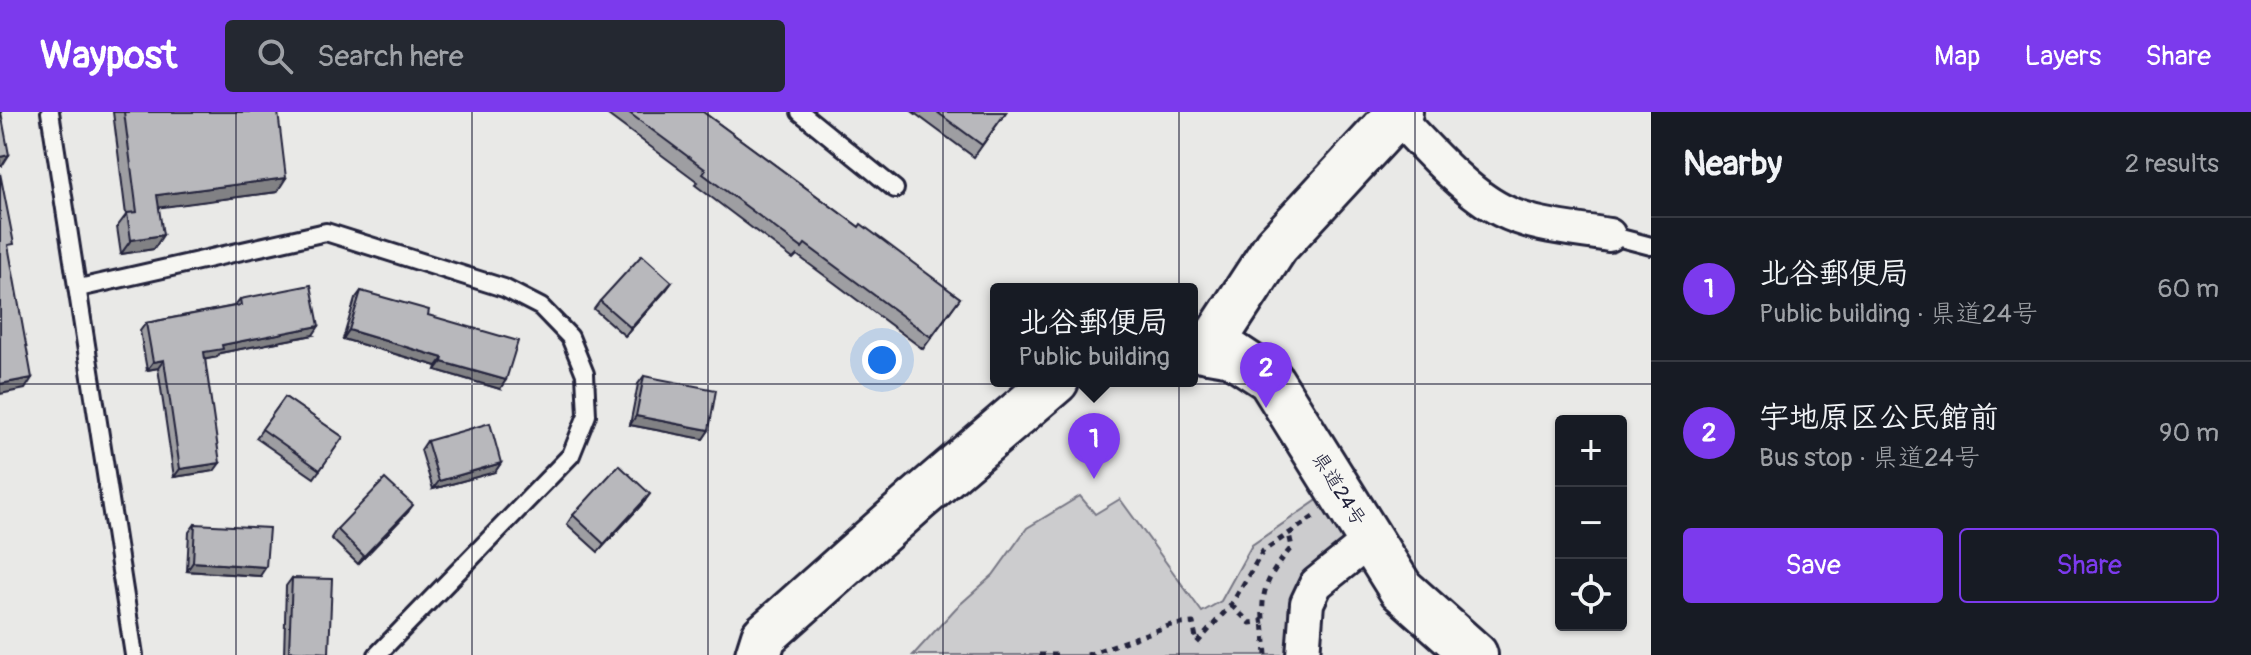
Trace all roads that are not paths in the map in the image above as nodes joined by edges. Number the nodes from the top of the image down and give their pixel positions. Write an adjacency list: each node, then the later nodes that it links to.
1 (50, 112): 7 (lane)
2 (800, 112): 4 (lane)
3 (1398, 114): 5 (street); 8 (main road)
4 (895, 189)
5 (1609, 235): 6 (lane)
6 (1651, 246)
7 (79, 288): 11 (lane); 12 (lane)
8 (1200, 348): 10 (main road, 県道24号)
9 (1049, 387): 13 (main road)
10 (1371, 540): 14 (street); 15 (main road, 県道24号)
11 (134, 655)
12 (377, 655)
13 (758, 655)
14 (1303, 655)
15 (1475, 655)

